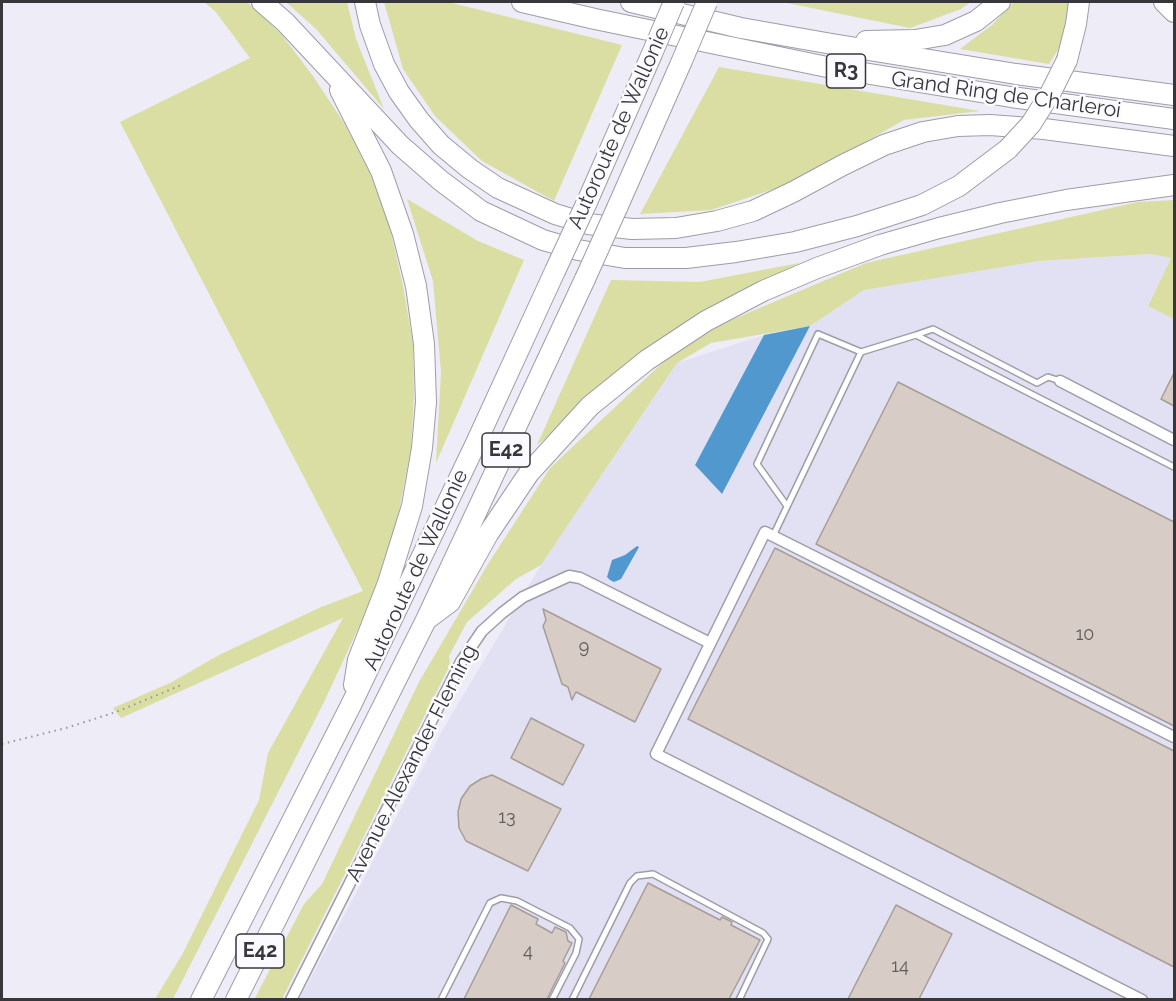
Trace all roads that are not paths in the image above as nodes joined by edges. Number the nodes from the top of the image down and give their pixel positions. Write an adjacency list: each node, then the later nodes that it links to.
1 (262, 2): 12 (highway)
2 (365, 2): 15 (highway)
3 (522, 2): 14 (highway, Grand Ring de Charleroi / R3)
4 (631, 2): 11 (highway, Grand Ring de Charleroi / R3)
5 (674, 2): 26 (highway, Autoroute de Wallonie / E42, bridge)
6 (707, 2): 24 (highway, Autoroute de Wallonie / E42, bridge)
7 (1000, 2): 11 (highway)
8 (1079, 2): 12 (highway, bridge)
9 (1164, 2): 10 (highway)
10 (1174, 12)
11 (832, 44): 13 (highway, Grand Ring de Charleroi / R3)
12 (329, 69): 26 (highway)
13 (1174, 95)
14 (1174, 119)
15 (1174, 146)
16 (1174, 184): 24 (highway)
17 (916, 335): 18 (lane); 19 (lane); 21 (lane)
18 (861, 352): 22 (lane); 22 (lane)
19 (1060, 381): 20 (street)
20 (1174, 440)
21 (1174, 467)
22 (787, 506): 23 (lane)
23 (773, 536): 25 (street); 27 (street)
24 (426, 620): 29 (highway, Autoroute de Wallonie / E42)
25 (710, 643): 30 (street, Avenue Alexander Fleming); 35 (street)
26 (351, 705): 28 (highway, Autoroute de Wallonie / E42)
27 (1174, 737)
28 (201, 999)
29 (236, 999)
30 (291, 999)
31 (441, 999): 32 (lane)
32 (552, 999)
33 (572, 999): 34 (lane)
34 (739, 999)
35 (1142, 999)

